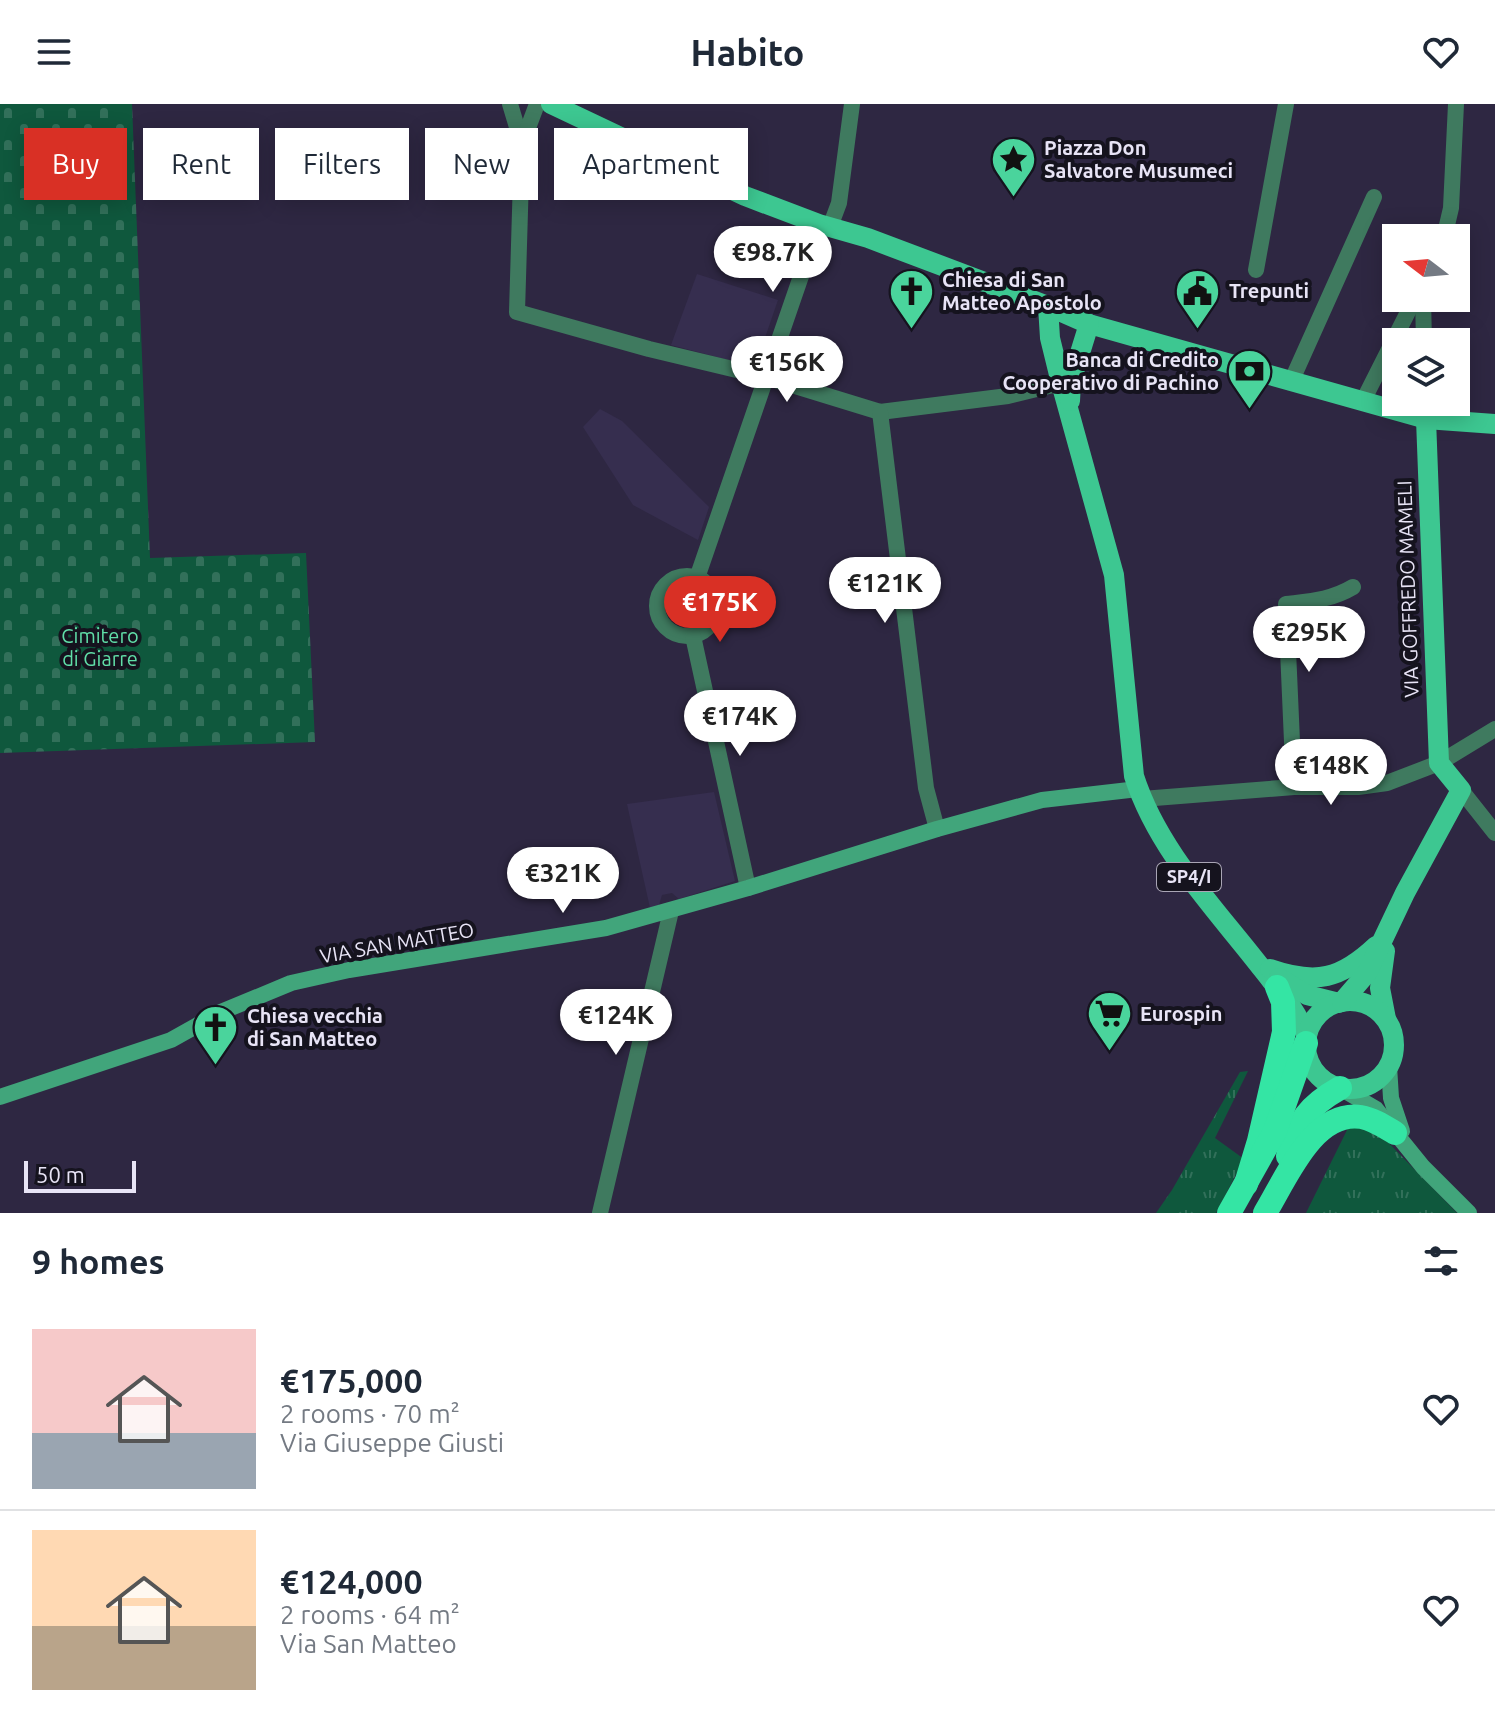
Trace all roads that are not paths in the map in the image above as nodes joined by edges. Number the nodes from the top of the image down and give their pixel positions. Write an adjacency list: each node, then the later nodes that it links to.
1 (510, 104): 7 (street)
2 (537, 104): 8 (street)
3 (551, 104): 12 (main road)
4 (852, 104): 12 (street)
5 (1286, 104): 13 (street)
6 (1456, 104): 11 (street)
7 (517, 128)
8 (528, 128)
9 (1374, 197): 18 (street)
10 (520, 200): 17 (street)
11 (1447, 224)
12 (824, 225): 14 (main road); 17 (street)
13 (1256, 270)
14 (1048, 306): 16 (main road); 19 (main road)
15 (1408, 312): 20 (street)
16 (1089, 324): 18 (main road); 22 (main road)
17 (766, 377): 23 (street); 27 (street)
18 (1291, 382): 20 (main road)
19 (1061, 383): 22 (main road); 23 (street)
20 (1363, 401): 21 (main road)
21 (1382, 404)
22 (1069, 409): 34 (main road)
23 (880, 412): 35 (street)
24 (1426, 416): 31 (main road, VIA GOFFREDO MAMELI)
25 (1453, 416): 26 (main road)
26 (1495, 424)
27 (697, 578): 29 (street); 29 (street)
28 (1353, 587): 32 (street)
29 (693, 636): 37 (street)
30 (1495, 729): 31 (street, VIA SAN MATTEO)
31 (1439, 763): 32 (street, VIA SAN MATTEO); 33 (main road)
32 (1294, 787): 34 (street, VIA SAN MATTEO)
33 (1461, 790): 36 (street); 39 (main road)
34 (1140, 794): 35 (street, VIA SAN MATTEO); 40 (main road, SP4/I)
35 (937, 829): 37 (street, VIA SAN MATTEO)
36 (1495, 833)
37 (748, 888): 38 (street, VIA SAN MATTEO)
38 (671, 911): 46 (street, VIA SAN MATTEO); 51 (street)
39 (1389, 929): 40 (main road); 41 (main road); 42 (main road)
40 (1273, 978): 41 (main road); 43 (main road); 49 (highway)
41 (1340, 1002): 42 (main road); 43 (main road)
42 (1386, 1019): 44 (main road)
43 (1306, 1040): 45 (main road); 49 (highway)
44 (1389, 1066): 45 (main road); 48 (street)
45 (1341, 1088): 47 (street); 50 (highway)
46 (0, 1097)
47 (1395, 1133): 48 (street); 50 (highway)
48 (1423, 1167): 53 (street)
49 (1246, 1184): 52 (highway)
50 (1269, 1209)
51 (600, 1213)
52 (1229, 1213)
53 (1469, 1213)

